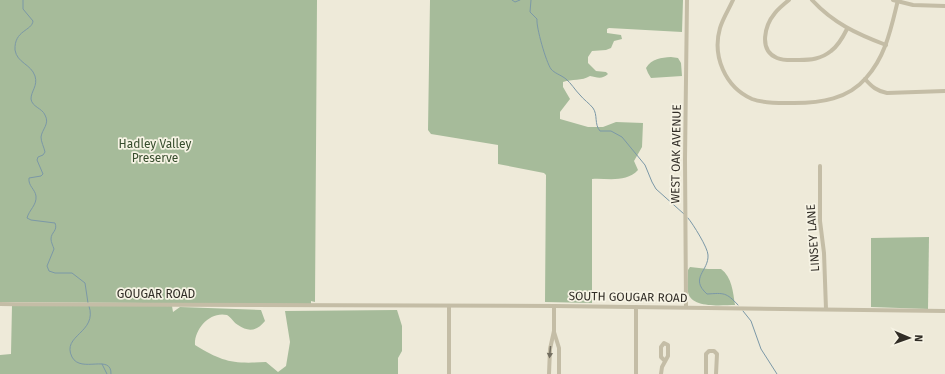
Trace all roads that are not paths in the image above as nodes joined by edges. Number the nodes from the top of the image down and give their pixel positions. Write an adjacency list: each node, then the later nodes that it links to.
1 (687, 0): 17 (street, WEST OAK AVENUE)
2 (732, 0): 9 (street)
3 (788, 0): 7 (street)
4 (812, 0): 7 (street)
5 (896, 1): 6 (street); 8 (street)
6 (945, 6)
7 (847, 29): 8 (street)
8 (886, 45): 9 (street)
9 (865, 80): 10 (street)
10 (945, 91)
11 (820, 166): 18 (street, LINSEY LANE)
12 (0, 304): 13 (street, GOUGAR ROAD)
13 (311, 306): 14 (street, SOUTH GOUGAR ROAD)
14 (449, 306): 15 (street, SOUTH GOUGAR ROAD); 22 (street)
15 (554, 306): 16 (street, SOUTH GOUGAR ROAD); 20 (street)
16 (636, 307): 17 (street, SOUTH GOUGAR ROAD); 25 (street)
17 (686, 308): 18 (street, SOUTH GOUGAR ROAD)
18 (826, 309): 19 (street, SOUTH GOUGAR ROAD)
19 (945, 311)
20 (554, 331): 23 (street, one-way to 23); 24 (street)
21 (665, 361): 26 (street)
22 (449, 374)
23 (549, 374)
24 (559, 374)
25 (636, 374)
26 (661, 374)
27 (706, 374): 28 (street)
28 (716, 374)

